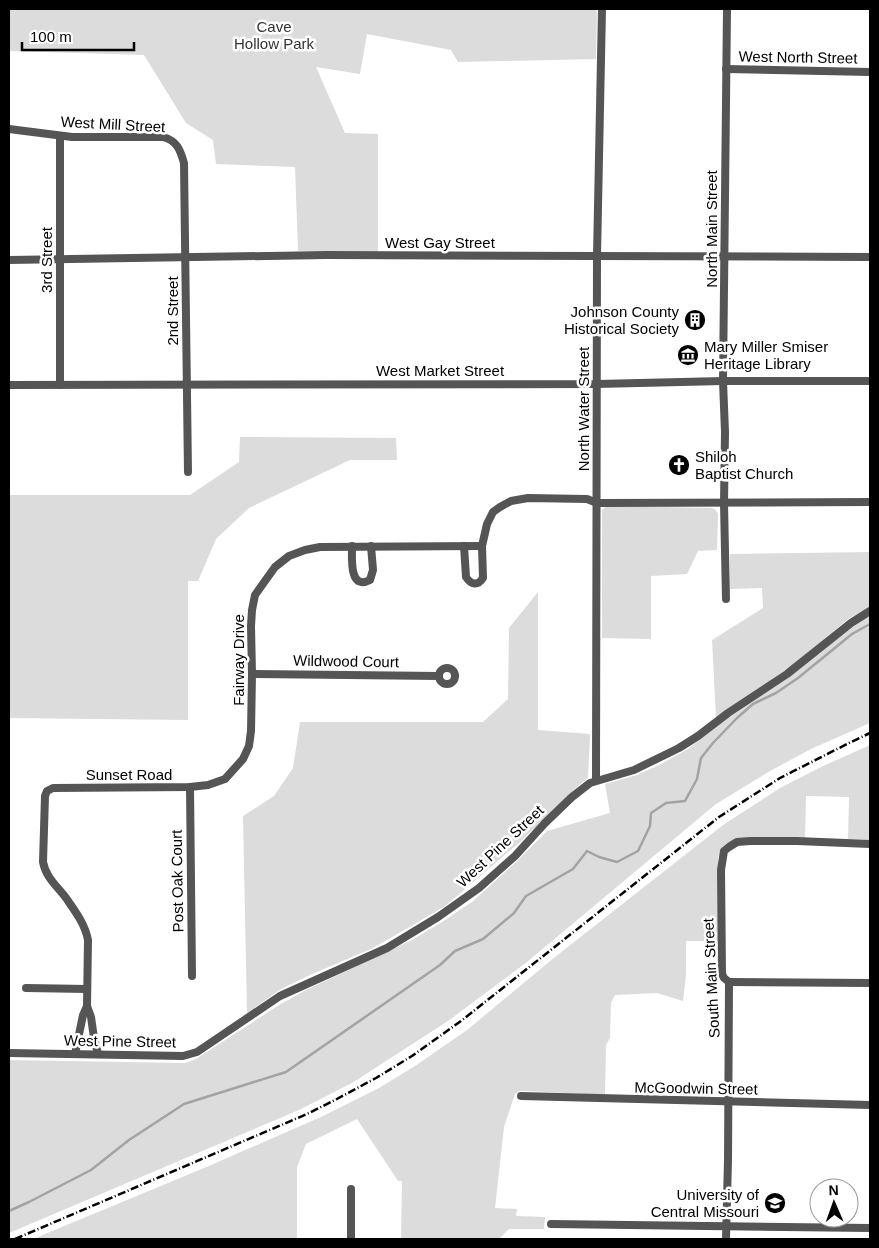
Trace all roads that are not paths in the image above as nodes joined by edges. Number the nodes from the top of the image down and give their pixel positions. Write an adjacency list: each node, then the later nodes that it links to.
1 (602, 9): 8 (street, North Water Street)
2 (727, 9): 3 (street, North Main Street)
3 (726, 69): 4 (street, West North Street); 9 (street, North Main Street)
4 (870, 72)
5 (9, 129): 6 (street, West Mill Street)
6 (60, 136): 7 (street, West Mill Street); 13 (street, 3rd Street)
7 (181, 151): 10 (street, 2nd Street)
8 (597, 256): 9 (street, West Gay Street); 10 (street, West Gay Street); 17 (street, North Water Street)
9 (724, 256): 11 (street, West Gay Street); 14 (street, North Main Street)
10 (185, 257): 13 (street, West Gay Street); 16 (street, 2nd Street)
11 (870, 257)
12 (9, 260): 13 (street, West Gay Street)
13 (60, 260): 19 (street, 3rd Street)
14 (723, 381): 15 (street, West Market Street); 17 (street, West Market Street); 23 (street, North Main Street)
15 (870, 381)
16 (186, 384): 17 (street, West Market Street); 19 (street, West Market Street); 20 (street, 2nd Street)
17 (597, 384): 22 (street, North Water Street)
18 (9, 385): 19 (street, West Market Street)
19 (60, 385)
20 (188, 472)
21 (870, 502): 23 (street)
22 (597, 503): 23 (street); 27 (street); 32 (street, North Water Street)
23 (724, 503): 28 (street, North Main Street)
24 (352, 546): 25 (street, Fairway Drive); 25 (street); 30 (street, Fairway Drive)
25 (371, 546): 26 (street, Fairway Drive)
26 (464, 546): 27 (street, Fairway Drive); 27 (street)
27 (482, 546)
28 (726, 599)
29 (870, 611): 32 (street, West Pine Street)
30 (252, 674): 31 (street, Wildwood Court); 33 (street, Fairway Drive)
31 (438, 676)
32 (596, 780): 43 (street, West Pine Street)
33 (190, 787): 35 (street, Post Oak Court); 39 (street, Sunset Road)
34 (870, 844): 36 (street, South Main Street)
35 (192, 976)
36 (728, 982): 37 (street); 45 (street, South Main Street)
37 (870, 983)
38 (26, 988): 39 (street)
39 (87, 989): 40 (street, Sunset Road)
40 (87, 1006): 42 (street); 43 (street)
41 (9, 1053): 42 (street, West Pine Street)
42 (75, 1054): 43 (street, West Pine Street)
43 (98, 1054)
44 (521, 1096): 45 (street, McGoodwin Street)
45 (728, 1102): 46 (street, McGoodwin Street); 49 (street, South Main Street)
46 (870, 1106)
47 (351, 1189): 51 (street)
48 (551, 1224): 49 (street)
49 (726, 1226): 50 (street); 52 (street, South Main Street)
50 (870, 1228)
51 (351, 1239)
52 (726, 1239)

